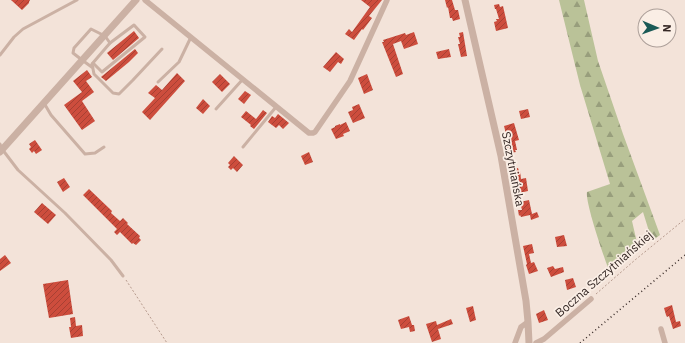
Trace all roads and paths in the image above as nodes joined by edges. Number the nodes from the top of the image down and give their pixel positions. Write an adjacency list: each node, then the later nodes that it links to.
1 (77, 0): 10 (lane)
2 (136, 0): 6 (street)
3 (145, 0): 7 (street)
4 (387, 0): 17 (street)
5 (466, 0): 25 (street, Szczytniańska)
6 (104, 36): 8 (lane); 11 (street); 11 (lane)
7 (191, 37): 14 (street); 15 (lane)
8 (110, 43): 12 (lane); 12 (lane)
9 (162, 48): 13 (lane)
10 (0, 55)
11 (82, 60): 13 (lane); 16 (street)
12 (93, 63): 13 (lane)
13 (93, 68)
14 (243, 79): 17 (street); 18 (lane)
15 (158, 82)
16 (44, 103): 19 (lane); 21 (street)
17 (277, 107): 20 (lane)
18 (216, 109)
19 (104, 147)
20 (243, 147)
21 (1, 148): 23 (lane)
22 (685, 219): 24 (path, Boczna Szczytniańskiej)
23 (123, 276): 27 (path)
24 (591, 299): 30 (street, Boczna Szczytniańskiej)
25 (528, 322): 28 (street); 29 (street, Szczytniańska)
26 (661, 329): 31 (street)
27 (167, 343)
28 (515, 343)
29 (529, 343)
30 (536, 343)
31 (665, 343)

